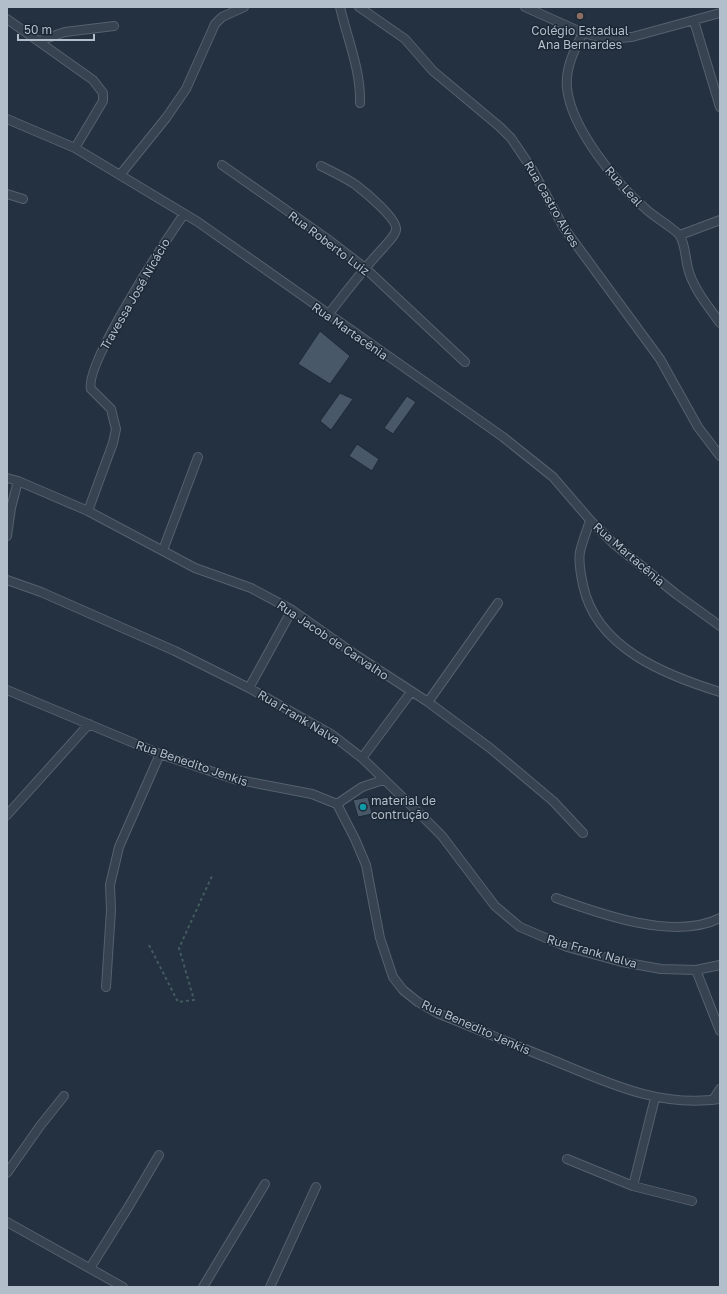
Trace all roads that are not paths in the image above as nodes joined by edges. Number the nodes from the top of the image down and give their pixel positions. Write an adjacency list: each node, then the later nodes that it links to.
1 (244, 7): 17 (street)
2 (340, 7): 11 (street)
3 (359, 7): 27 (street, Rua Castro Alves)
4 (525, 7): 9 (street)
5 (720, 13): 7 (street)
6 (7, 19): 10 (street)
7 (694, 21): 9 (street); 12 (street)
8 (114, 26): 10 (street)
9 (583, 33): 22 (street, Rua Leal)
10 (39, 41): 14 (street)
11 (360, 103)
12 (720, 107)
13 (7, 119): 14 (street, Rua Martacênia)
14 (75, 148): 17 (street, Rua Martacênia)
15 (222, 165): 23 (street, Rua Roberto Luiz)
16 (322, 166): 23 (street)
17 (120, 175): 20 (street, Rua Martacênia)
18 (7, 194): 19 (street)
19 (23, 198)
20 (184, 214): 24 (street, Rua Martacênia); 31 (street, Travessa José Nicácio)
21 (720, 220): 22 (street)
22 (680, 235): 25 (street)
23 (364, 268): 24 (street); 26 (street, Rua Roberto Luiz)
24 (328, 315): 32 (street, Rua Martacênia)
25 (720, 323)
26 (465, 362)
27 (720, 456)
28 (198, 457): 34 (street)
29 (7, 478): 30 (street, Rua Jacob de Carvalho)
30 (18, 481): 31 (street, Rua Jacob de Carvalho); 33 (street)
31 (88, 511): 34 (street, Rua Jacob de Carvalho)
32 (590, 520): 38 (street, Rua Martacênia); 42 (street)
33 (7, 536)
34 (163, 550): 37 (street, Rua Jacob de Carvalho)
35 (7, 580): 39 (street, Rua Frank Nalva)
36 (498, 603): 43 (street)
37 (292, 610): 39 (street); 41 (street, Rua Jacob de Carvalho)
38 (720, 626)
39 (249, 688): 46 (street, Rua Frank Nalva)
40 (7, 690): 44 (street, Rua Benedito Jenkis)
41 (411, 692): 43 (street, Rua Jacob de Carvalho); 46 (street)
42 (720, 692)
43 (428, 702): 50 (street, Rua Jacob de Carvalho)
44 (89, 724): 45 (street, Rua Benedito Jenkis); 49 (street)
45 (160, 754): 48 (street, Rua Benedito Jenkis); 55 (street)
46 (362, 758): 47 (street, Rua Frank Nalva)
47 (384, 780): 48 (street); 54 (street, Rua Frank Nalva)
48 (337, 804): 59 (street, Rua Benedito Jenkis)
49 (7, 815)
50 (583, 833)
51 (556, 898): 52 (street)
52 (720, 918)
53 (720, 964): 54 (street, Rua Frank Nalva)
54 (696, 970): 56 (street)
55 (106, 987)
56 (720, 1031)
57 (720, 1089): 60 (street)
58 (64, 1096): 63 (street)
59 (655, 1098): 60 (street, Rua Benedito Jenkis); 65 (street)
60 (716, 1100)
61 (159, 1155): 69 (street)
62 (567, 1159): 65 (street)
63 (7, 1173)
64 (265, 1184): 71 (street)
65 (633, 1186): 67 (street)
66 (316, 1187): 72 (street)
67 (692, 1201)
68 (7, 1222): 69 (street)
69 (90, 1268): 70 (street)
70 (123, 1287)
71 (203, 1287)
72 (270, 1287)

